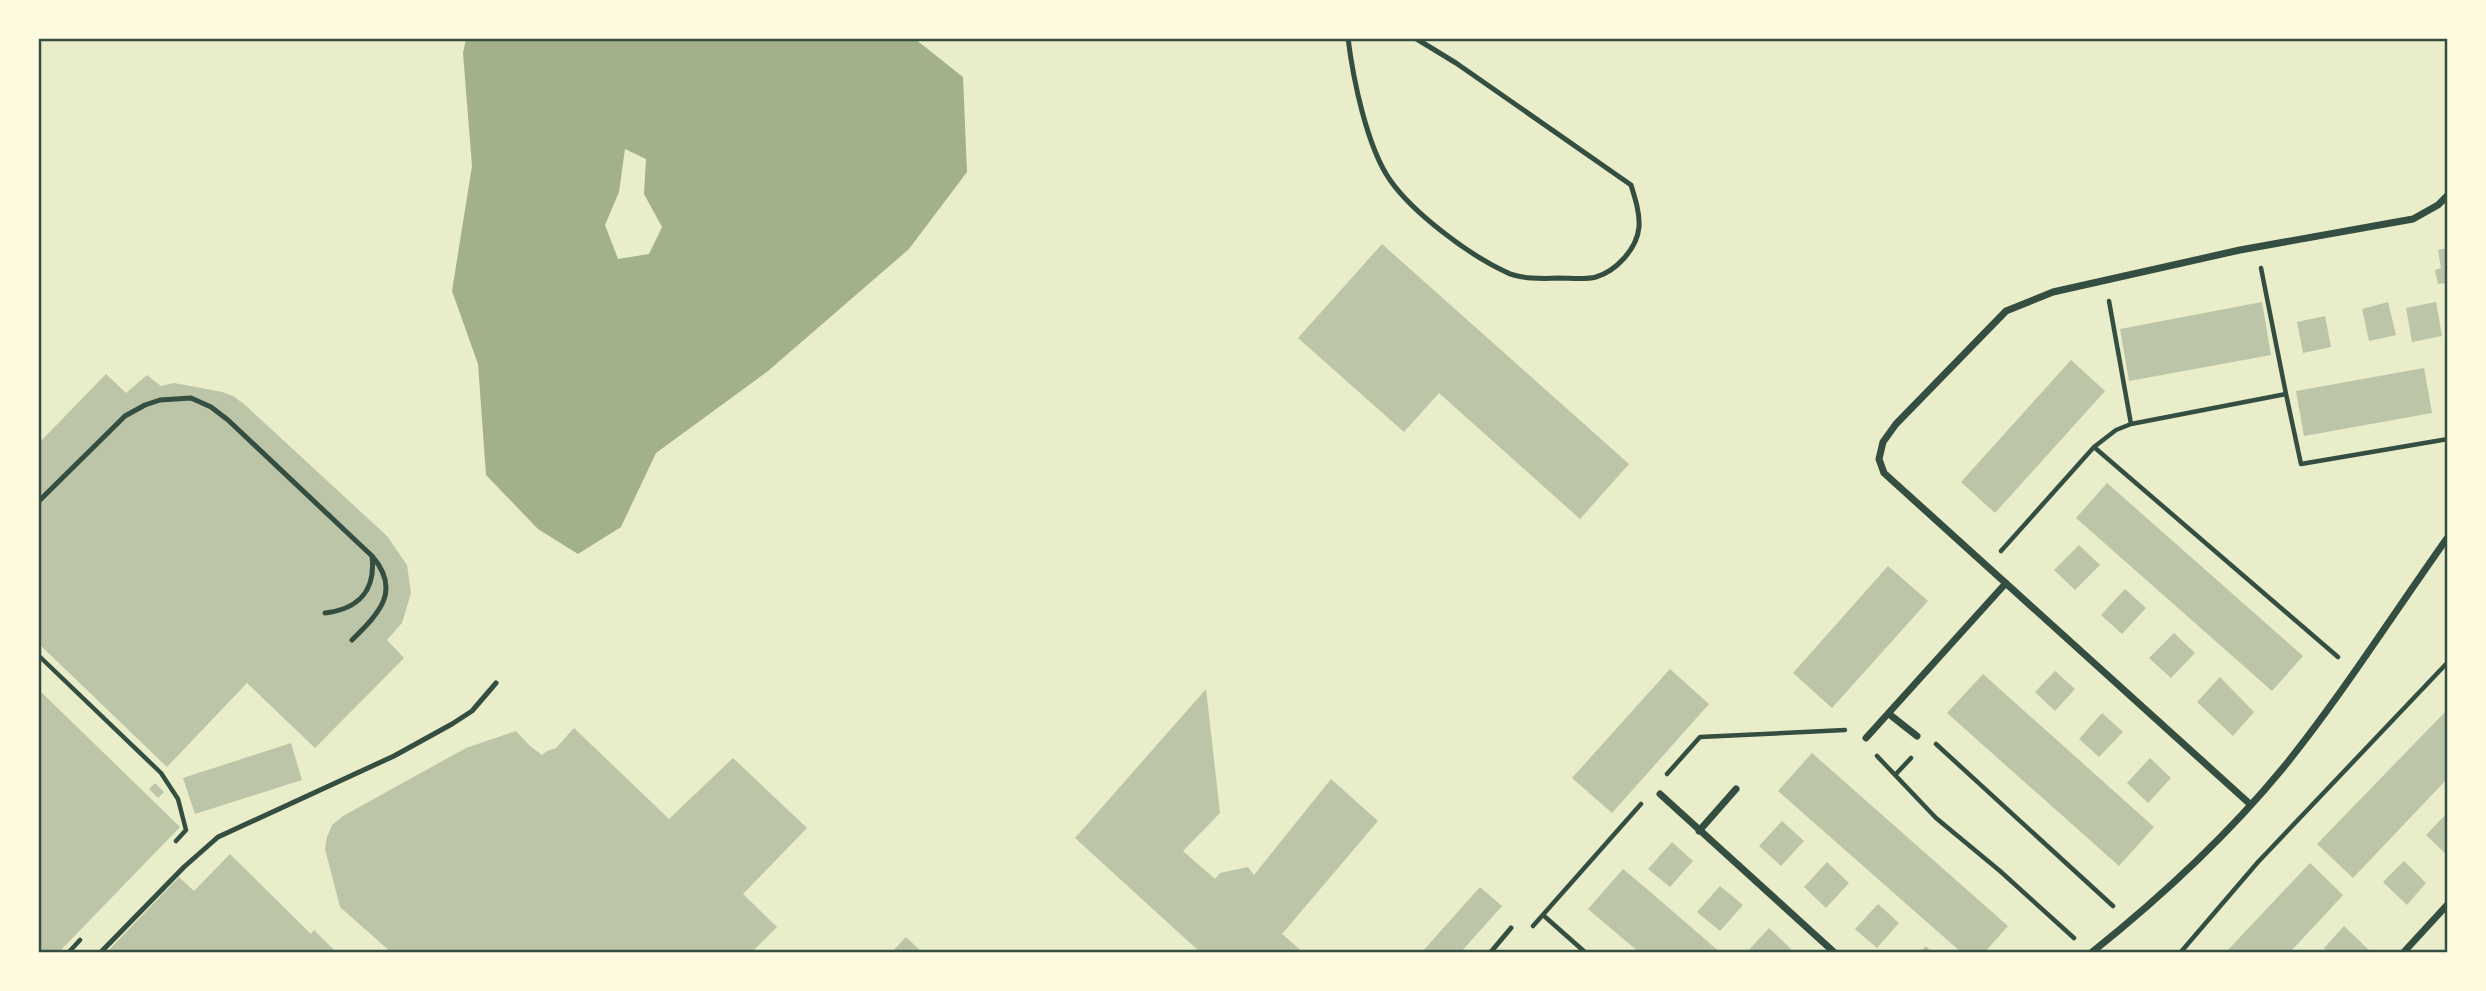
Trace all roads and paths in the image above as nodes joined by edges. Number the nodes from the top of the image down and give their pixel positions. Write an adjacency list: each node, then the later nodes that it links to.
1 (1415, 38): 2 (lane)
2 (1350, 40)
3 (2448, 195): 4 (street)
4 (2257, 247): 5 (street); 6 (path)
5 (2105, 281): 7 (path); 13 (street)
6 (2286, 394): 7 (path); 8 (path)
7 (2131, 424): 9 (path)
8 (2448, 439)
9 (2094, 447): 13 (path); 18 (path)
10 (38, 502): 12 (lane)
11 (2448, 537): 33 (street)
12 (372, 556): 15 (lane); 16 (lane)
13 (1987, 566): 14 (street)
14 (2006, 583): 21 (street); 33 (street)
15 (325, 612)
16 (352, 640)
17 (38, 656): 35 (path)
18 (2339, 658)
19 (2448, 662): 48 (path)
20 (496, 683): 43 (lane)
21 (1889, 714): 23 (street); 24 (street)
22 (1852, 729): 29 (path)
23 (1917, 736)
24 (1866, 738)
25 (1930, 738): 37 (path)
26 (1871, 750): 28 (path)
27 (1917, 751): 28 (path)
28 (1896, 774): 41 (path)
29 (1663, 778)
30 (1736, 789): 34 (street)
31 (1660, 794): 34 (street)
32 (1646, 798): 38 (path)
33 (2252, 805): 47 (street)
34 (1699, 831): 46 (street)
35 (168, 849)
36 (2448, 904): 49 (street)
37 (2117, 909)
38 (1543, 915): 39 (path); 45 (path)
39 (1511, 928): 44 (lane)
40 (86, 934): 42 (path)
41 (2077, 941)
42 (68, 953)
43 (100, 953)
44 (1490, 953)
45 (1586, 953)
46 (1835, 953)
47 (2091, 953)
48 (2180, 953)
49 (2403, 953)

